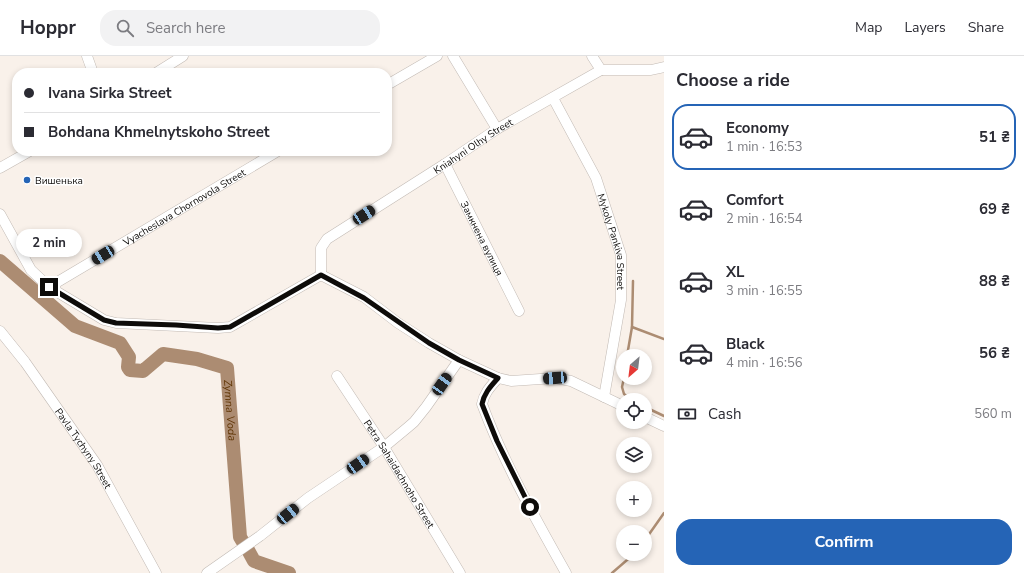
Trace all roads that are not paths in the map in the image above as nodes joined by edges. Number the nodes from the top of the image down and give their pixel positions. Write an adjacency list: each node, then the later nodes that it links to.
1 (87, 56): 7 (street)
2 (183, 56): 8 (street)
3 (437, 56): 10 (street)
4 (453, 56): 12 (street)
5 (592, 56): 9 (street)
6 (664, 67): 9 (street)
7 (91, 68)
8 (164, 68)
9 (601, 70): 11 (street, Kniahyni Olhy Street)
10 (392, 82)
11 (553, 98): 12 (street, Kniahyni Olhy Street); 25 (street, Mykoly Pankiva Street)
12 (497, 129): 15 (street, Kniahyni Olhy Street)
13 (21, 156): 16 (street)
14 (270, 156): 19 (street, Vyacheslava Chornovola Street)
15 (445, 164): 18 (street, Kniahyni Olhy Street); 20 (street, Замкнена вулиця)
16 (0, 168)
17 (0, 214): 19 (street)
18 (321, 275): 19 (street); 22 (street)
19 (49, 287)
20 (519, 311)
21 (0, 330): 30 (street, Pavla Tychyny Street)
22 (459, 360): 24 (street); 29 (street)
23 (337, 376): 29 (street, Petra Sahaidachnoho Street)
24 (498, 378): 25 (street); 33 (street)
25 (604, 397): 26 (street)
26 (616, 403)
27 (652, 420): 28 (street)
28 (664, 426)
29 (384, 447): 31 (street); 32 (street, Petra Sahaidachnoho Street)
30 (156, 573)
31 (207, 573)
32 (460, 573)
33 (566, 573)

